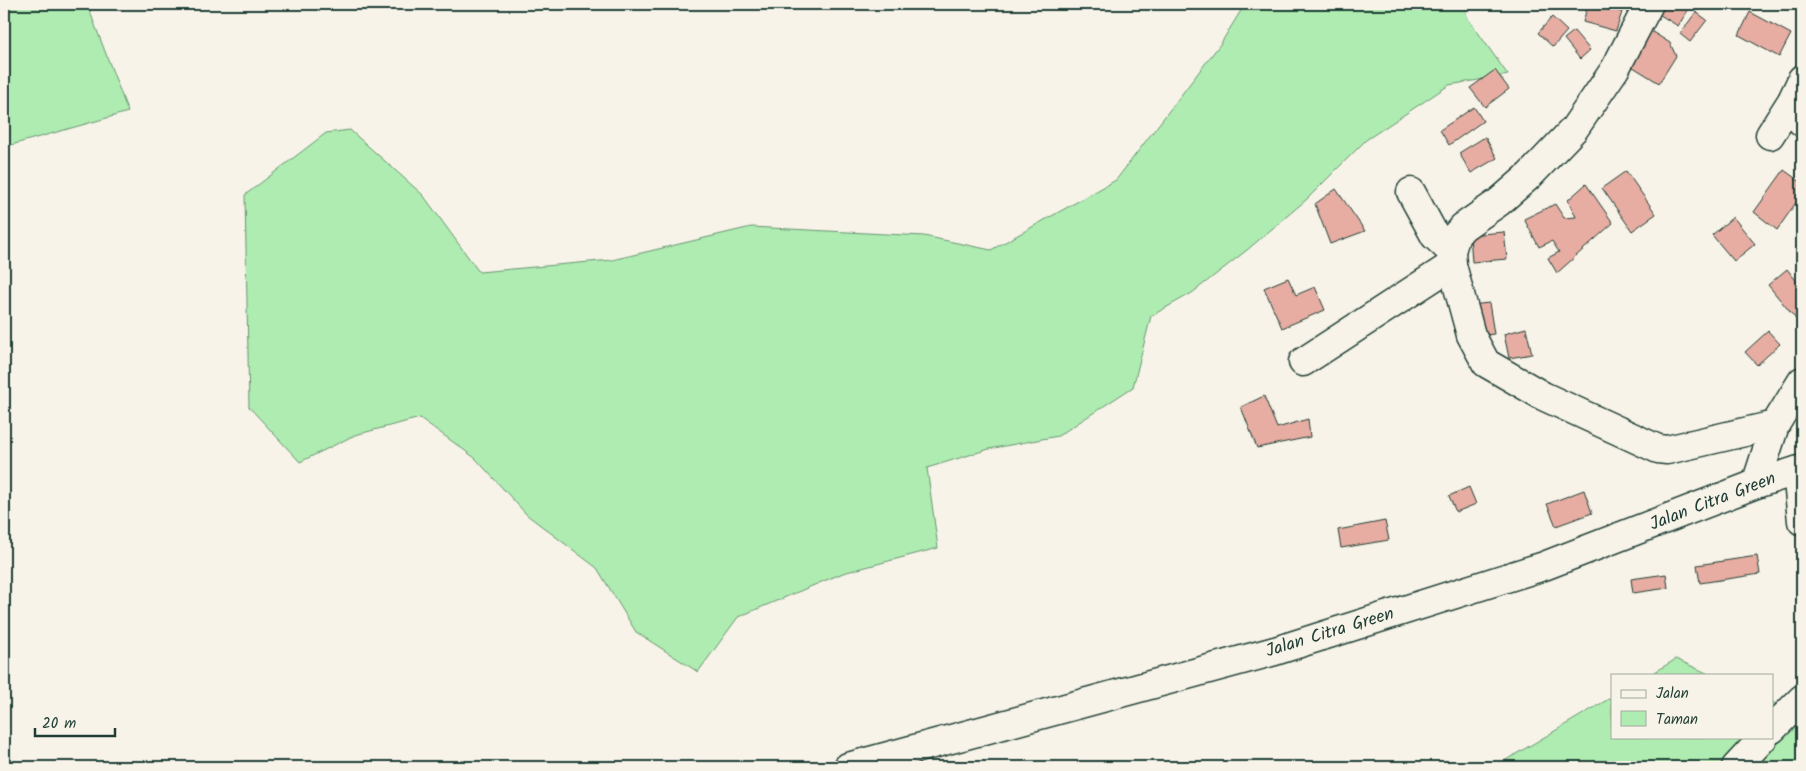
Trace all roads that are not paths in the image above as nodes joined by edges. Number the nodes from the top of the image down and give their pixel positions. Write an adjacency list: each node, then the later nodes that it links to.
1 (1649, 4): 5 (street)
2 (1799, 101): 3 (street)
3 (1770, 135)
4 (1410, 192): 5 (street)
5 (1451, 258): 6 (street); 8 (street)
6 (1303, 362)
7 (1802, 382): 8 (street)
8 (1776, 425): 10 (street)
9 (1800, 470): 10 (street, Jalan Citra Green); 11 (street)
10 (1756, 484): 15 (street, Jalan Citra Green)
11 (1802, 521)
12 (1802, 699): 13 (street)
13 (1774, 727)
14 (1763, 738): 16 (street)
15 (848, 767)
16 (1736, 767)

